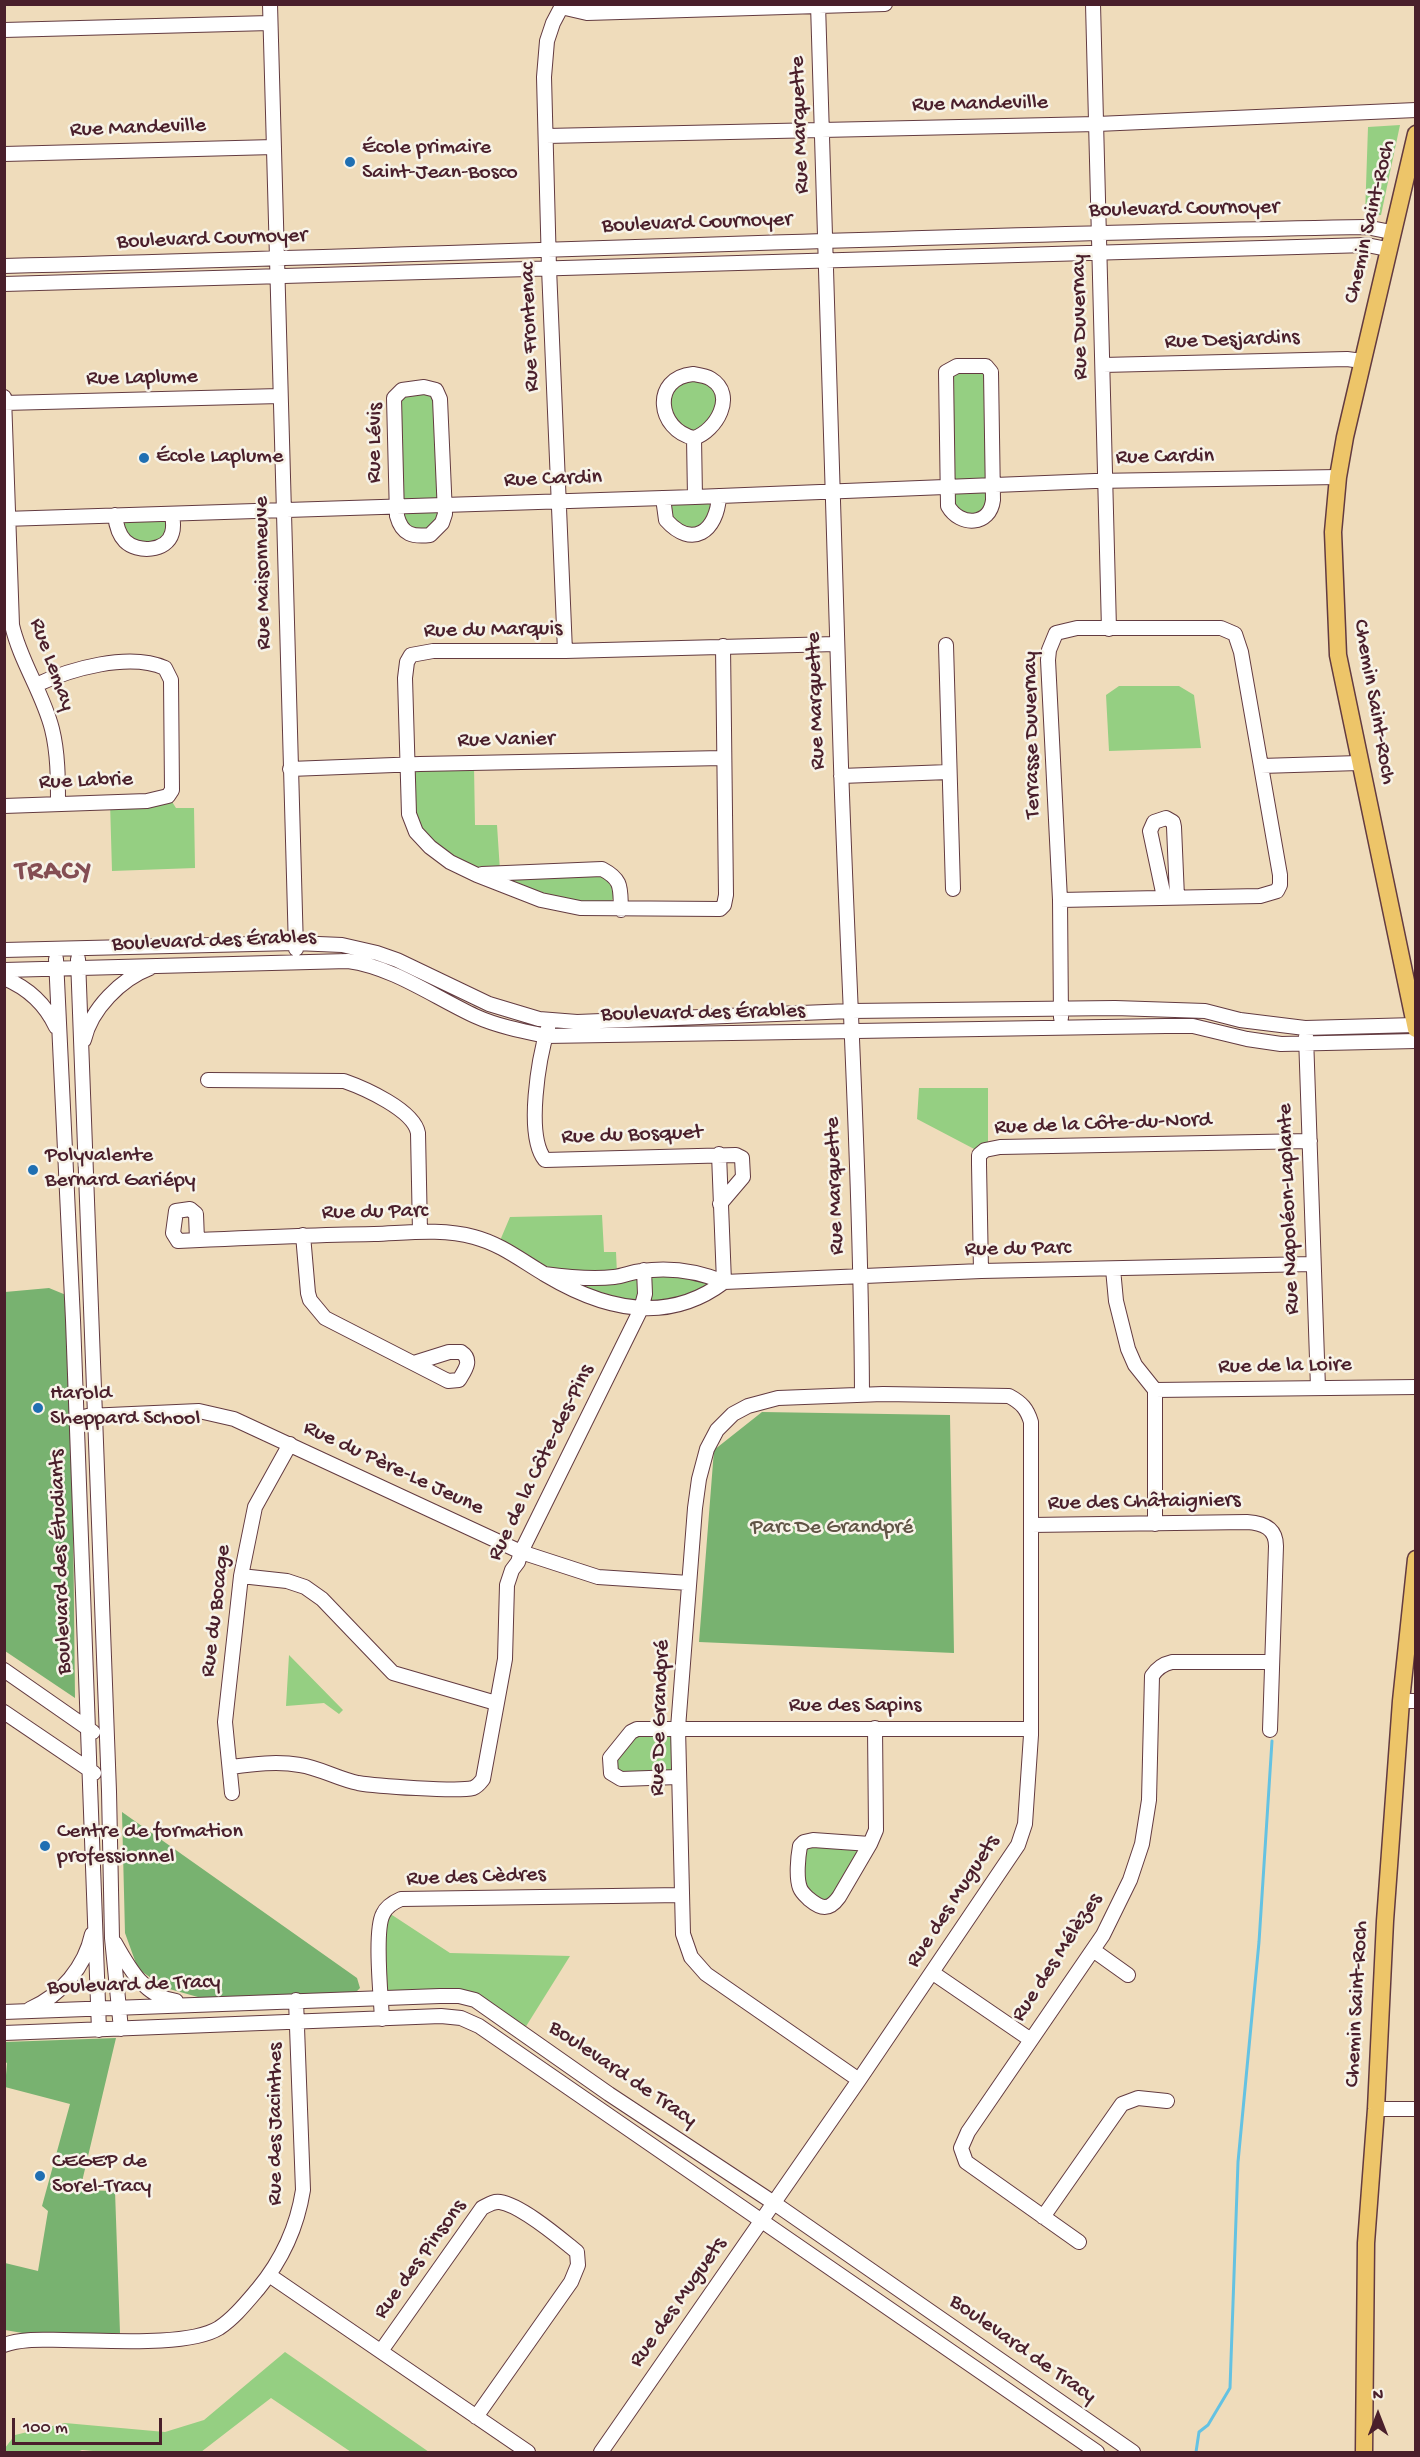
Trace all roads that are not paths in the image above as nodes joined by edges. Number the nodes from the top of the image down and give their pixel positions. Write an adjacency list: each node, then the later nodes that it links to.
1 (270, 4): 7 (street, Rue Maisonneuve)
2 (885, 4): 5 (street)
3 (1093, 4): 10 (street, Rue Duvernay)
4 (562, 5): 6 (street); 13 (street, Rue Frontenac)
5 (818, 5): 6 (street); 11 (street, Rue Marquette)
6 (702, 7)
7 (270, 23): 8 (street); 14 (street, Rue Maisonneuve)
8 (4, 30)
9 (1416, 110): 10 (street, Rue Mandeville)
10 (1097, 124): 11 (street, Rue Mandeville); 16 (street, Rue Duvernay)
11 (822, 129): 13 (street, Rue Mandeville); 17 (street, Rue Marquette)
12 (1416, 134): 18 (main road, Chemin Saint-Roch)
13 (546, 136): 19 (street, Rue Frontenac)
14 (274, 147): 15 (street, Rue Mandeville); 21 (street, Rue Maisonneuve)
15 (4, 154)
16 (1100, 232): 17 (street, Boulevard Cournoyer); 18 (street, Boulevard Cournoyer); 20 (street, Rue Duvernay)
17 (826, 240): 19 (street, Boulevard Cournoyer); 22 (street, Rue Marquette)
18 (1389, 240): 20 (street, Boulevard Cournoyer); 27 (main road, Chemin Saint-Roch)
19 (549, 251): 21 (street, Boulevard Cournoyer); 24 (street, Rue Frontenac)
20 (1101, 251): 22 (street, Boulevard Cournoyer); 28 (street, Rue Duvernay)
21 (276, 260): 23 (street, Boulevard Cournoyer); 25 (street, Rue Maisonneuve)
22 (827, 260): 24 (street, Boulevard Cournoyer); 37 (street, Rue Marquette)
23 (4, 266)
24 (549, 268): 25 (street, Boulevard Cournoyer); 41 (street, Rue Frontenac)
25 (277, 276): 26 (street, Boulevard Cournoyer); 29 (street, Rue Maisonneuve)
26 (4, 284)
27 (1362, 361): 28 (street, Rue Desjardins); 33 (main road, Chemin Saint-Roch)
28 (1103, 366): 34 (street, Rue Duvernay)
29 (280, 396): 31 (street, Rue Laplume); 44 (street, Rue Maisonneuve)
30 (4, 397): 31 (street, Rue Lemay)
31 (5, 403): 47 (street, Rue Lemay)
32 (694, 438): 32 (street); 39 (street)
33 (1338, 477): 34 (street, Rue Cardin); 55 (main road, Chemin Saint-Roch)
34 (1106, 481): 35 (street, Rue Cardin); 48 (street, Rue Duvernay)
35 (992, 485): 36 (street, Rue Cardin); 36 (street); 36 (street)
36 (946, 487): 37 (street, Rue Cardin)
37 (832, 492): 38 (street, Rue Cardin); 49 (street, Rue Marquette)
38 (719, 496): 39 (street, Rue Cardin); 40 (street)
39 (695, 497): 40 (street, Rue Cardin)
40 (663, 498): 41 (street, Rue Cardin)
41 (559, 501): 42 (street, Rue Cardin); 52 (street, Rue Frontenac)
42 (444, 505): 43 (street, Rue Cardin); 43 (street); 43 (street, Rue Lévis)
43 (397, 506): 44 (street, Rue Cardin)
44 (283, 510): 45 (street, Rue Cardin); 58 (street, Rue Maisonneuve)
45 (172, 514): 46 (street, Rue Cardin); 46 (street)
46 (115, 515): 47 (street, Rue Cardin)
47 (6, 519): 53 (street, Rue Lemay)
48 (1109, 629): 57 (street, Terrasse Duvernay); 66 (street, Terrasse Duvernay)
49 (836, 644): 51 (street, Rue du Marquis); 60 (street, Rue Marquette)
50 (946, 645): 59 (street)
51 (723, 646): 52 (street, Rue du Marquis); 54 (street, Rue du Marquis)
52 (565, 651): 56 (street, Rue du Marquis)
53 (36, 685): 61 (street, Rue Lemay); 61 (street, Rue Labrie)
54 (723, 758): 56 (street, Rue Vanier); 67 (street, Rue du Marquis)
55 (1359, 763): 57 (street); 84 (main road, Chemin Saint-Roch)
56 (408, 764): 58 (street, Rue Vanier); 63 (street, Rue du Marquis)
57 (1261, 766): 65 (street, Terrasse Duvernay)
58 (290, 769): 68 (street, Rue Maisonneuve)
59 (949, 772): 60 (street); 64 (street)
60 (841, 776): 79 (street, Rue Marquette)
61 (58, 804): 62 (street, Rue Labrie)
62 (4, 806)
63 (477, 875): 67 (street, Rue du Marquis); 67 (street, Rue du Marquis)
64 (953, 889)
65 (1171, 897): 65 (street); 66 (street, Terrasse Duvernay)
66 (1060, 900): 78 (street, Terrasse Duvernay)
67 (621, 910)
68 (296, 943): 70 (street, Boulevard des Érables); 72 (street, Rue Maisonneuve); 80 (street, Boulevard des Érables)
69 (55, 948): 70 (street, Boulevard des Érables); 71 (street, Boulevard des Érables); 75 (street, Boulevard des Étudiants)
70 (77, 948): 74 (street, Boulevard des Étudiants)
71 (4, 950)
72 (296, 961): 73 (street, Boulevard des Érables); 86 (street, Boulevard des Érables)
73 (161, 965): 74 (street, Boulevard des Érables); 88 (street)
74 (78, 967): 75 (street, Boulevard des Érables); 88 (street, Boulevard des Étudiants)
75 (56, 968): 76 (street, Boulevard des Érables); 85 (street, Boulevard des Étudiants)
76 (4, 970)
77 (4, 978): 85 (street)
78 (1061, 1010): 79 (street, Boulevard des Érables); 81 (street, Terrasse Duvernay); 82 (street, Boulevard des Érables)
79 (851, 1011): 80 (street, Boulevard des Érables); 83 (street, Rue Marquette)
80 (551, 1020): 86 (street, Rue du Bosquet)
81 (1062, 1027): 83 (street, Boulevard des Érables); 87 (street, Boulevard des Érables)
82 (1305, 1028): 84 (street, Boulevard des Érables); 87 (street, Rue Napoléon-Laplante)
83 (852, 1032): 86 (street, Boulevard des Érables); 101 (street, Rue Marquette)
84 (1415, 1032): 87 (street, Boulevard des Érables)
85 (59, 1034): 110 (street, Boulevard des Étudiants)
86 (546, 1036): 91 (street, Rue du Bosquet)
87 (1306, 1045): 90 (street, Rue Napoléon-Laplante)
88 (82, 1051): 109 (street, Boulevard des Étudiants)
89 (208, 1080): 93 (street)
90 (1310, 1141): 96 (street, Rue Napoléon-Laplante); 99 (street, Rue de la Côte-du-Nord)
91 (719, 1154): 92 (street, Rue du Bosquet); 92 (street, Rue du Bosquet)
92 (720, 1203): 102 (street, Rue du Bosquet)
93 (420, 1232): 94 (street, Rue du Parc); 100 (street, Rue du Parc)
94 (303, 1235): 95 (street, Rue du Parc); 104 (street)
95 (197, 1240)
96 (1312, 1264): 97 (street, Rue du Parc); 106 (street, Rue Napoléon-Laplante)
97 (1113, 1269): 99 (street, Rue du Parc); 107 (street)
98 (644, 1270): 100 (street, Rue du Parc); 102 (street, Rue du Parc); 103 (street, Rue de la Côte-des-Pins)
99 (981, 1271): 101 (street, Rue du Parc)
100 (544, 1274): 103 (street, Rue du Parc)
101 (860, 1276): 102 (street, Rue du Parc); 108 (street, Rue Marquette)
102 (724, 1282): 103 (street, Rue du Parc)
103 (641, 1309): 114 (street, Rue de la Côte-des-Pins)
104 (414, 1364)
105 (1416, 1387): 106 (street, Rue de la Loire)
106 (1318, 1388): 107 (street, Rue de la Loire)
107 (1155, 1390): 112 (street)
108 (862, 1395): 113 (street, Rue des Muguets); 117 (street, Rue De Grandpré)
109 (95, 1415): 110 (street, Rue du Père-Le Jeune); 111 (street, Rue du Père-Le Jeune); 128 (street, Boulevard des Étudiants)
110 (77, 1416): 126 (street, Boulevard des Étudiants)
111 (290, 1444): 114 (street, Rue du Père-Le Jeune); 116 (street, Rue du Bocage)
112 (1155, 1524): 113 (street, Rue des Châtaigniers); 118 (street, Rue des Châtaigniers)
113 (1031, 1525): 125 (street, Rue des Muguets)
114 (520, 1552): 117 (street, Rue du Père-Le Jeune); 121 (street, Rue de la Côte-des-Pins)
115 (1416, 1559): 120 (main road, Chemin Saint-Roch)
116 (241, 1576): 121 (street); 129 (street, Rue du Bocage)
117 (689, 1583): 123 (street, Rue De Grandpré)
118 (1272, 1662): 127 (street, Rue des Châtaigniers); 138 (street, Rue des Mélèzes)
119 (4, 1670): 126 (street)
120 (1408, 1701): 158 (main road, Chemin Saint-Roch)
121 (496, 1703): 129 (street, Rue de la Côte-des-Pins)
122 (4, 1712): 130 (street)
123 (678, 1728): 124 (street, Rue des Sapins); 131 (street, Rue De Grandpré); 131 (street, Rue des Sapins)
124 (875, 1728): 125 (street, Rue des Sapins); 134 (street)
125 (1031, 1729): 139 (street, Rue des Muguets)
126 (89, 1730): 128 (street); 130 (street, Boulevard des Étudiants)
127 (1270, 1730)
128 (107, 1742): 132 (street, Boulevard des Étudiants)
129 (231, 1767): 133 (street, Rue du Bocage)
130 (90, 1771): 132 (street); 136 (street, Boulevard des Étudiants)
131 (678, 1777): 135 (street, Rue De Grandpré)
132 (109, 1782): 137 (street, Boulevard des Étudiants)
133 (232, 1793)
134 (870, 1844): 134 (street)
135 (682, 1895): 141 (street, Rue des Cèdres); 154 (street, Rue De Grandpré)
136 (95, 1920): 145 (street, Boulevard des Étudiants); 146 (street)
137 (112, 1938): 143 (street); 144 (street, Boulevard des Étudiants)
138 (1093, 1950): 140 (street); 153 (street, Rue des Mélèzes)
139 (933, 1972): 153 (street); 154 (street, Rue des Muguets)
140 (1128, 1975)
141 (381, 1998): 142 (street, Boulevard de Tracy); 148 (street, Rue des Cèdres); 155 (street, Boulevard de Tracy)
142 (296, 2000): 143 (street, Boulevard de Tracy); 149 (street, Rue des Jacinthes)
143 (193, 2004): 144 (street, Boulevard de Tracy)
144 (119, 2007): 145 (street, Boulevard de Tracy); 150 (street, Boulevard des Étudiants)
145 (98, 2008): 146 (street, Boulevard de Tracy); 151 (street, Boulevard des Étudiants)
146 (25, 2011): 147 (street, Boulevard de Tracy)
147 (4, 2012)
148 (382, 2019): 149 (street, Boulevard de Tracy); 156 (street, Boulevard de Tracy)
149 (298, 2023): 150 (street, Boulevard de Tracy); 164 (street, Rue des Jacinthes)
150 (120, 2029): 151 (street, Boulevard de Tracy)
151 (99, 2030): 152 (street, Boulevard de Tracy)
152 (4, 2033)
153 (1031, 2040): 161 (street, Rue des Mélèzes)
154 (859, 2080): 160 (street, Rue des Muguets)
155 (595, 2084): 156 (street); 160 (street, Boulevard de Tracy)
156 (585, 2099): 162 (street, Boulevard de Tracy)
157 (1167, 2101): 161 (street)
158 (1376, 2109): 159 (street); 174 (main road, Chemin Saint-Roch)
159 (1416, 2109)
160 (774, 2203): 162 (street, Rue des Muguets); 167 (street, Boulevard de Tracy)
161 (1043, 2217): 163 (street, Rue des Mélèzes)
162 (761, 2221): 168 (street, Boulevard de Tracy); 171 (street, Rue des Muguets)
163 (1079, 2242)
164 (269, 2275): 165 (street, Rue des Jacinthes); 166 (street)
165 (4, 2345)
166 (381, 2351): 169 (street); 169 (street, Rue des Pinsons)
167 (989, 2352): 168 (street); 173 (street, Boulevard de Tracy)
168 (975, 2369): 172 (street, Boulevard de Tracy)
169 (476, 2417): 170 (street)
170 (528, 2452)
171 (601, 2452)
172 (1097, 2452)
173 (1133, 2452)
174 (1364, 2452)

